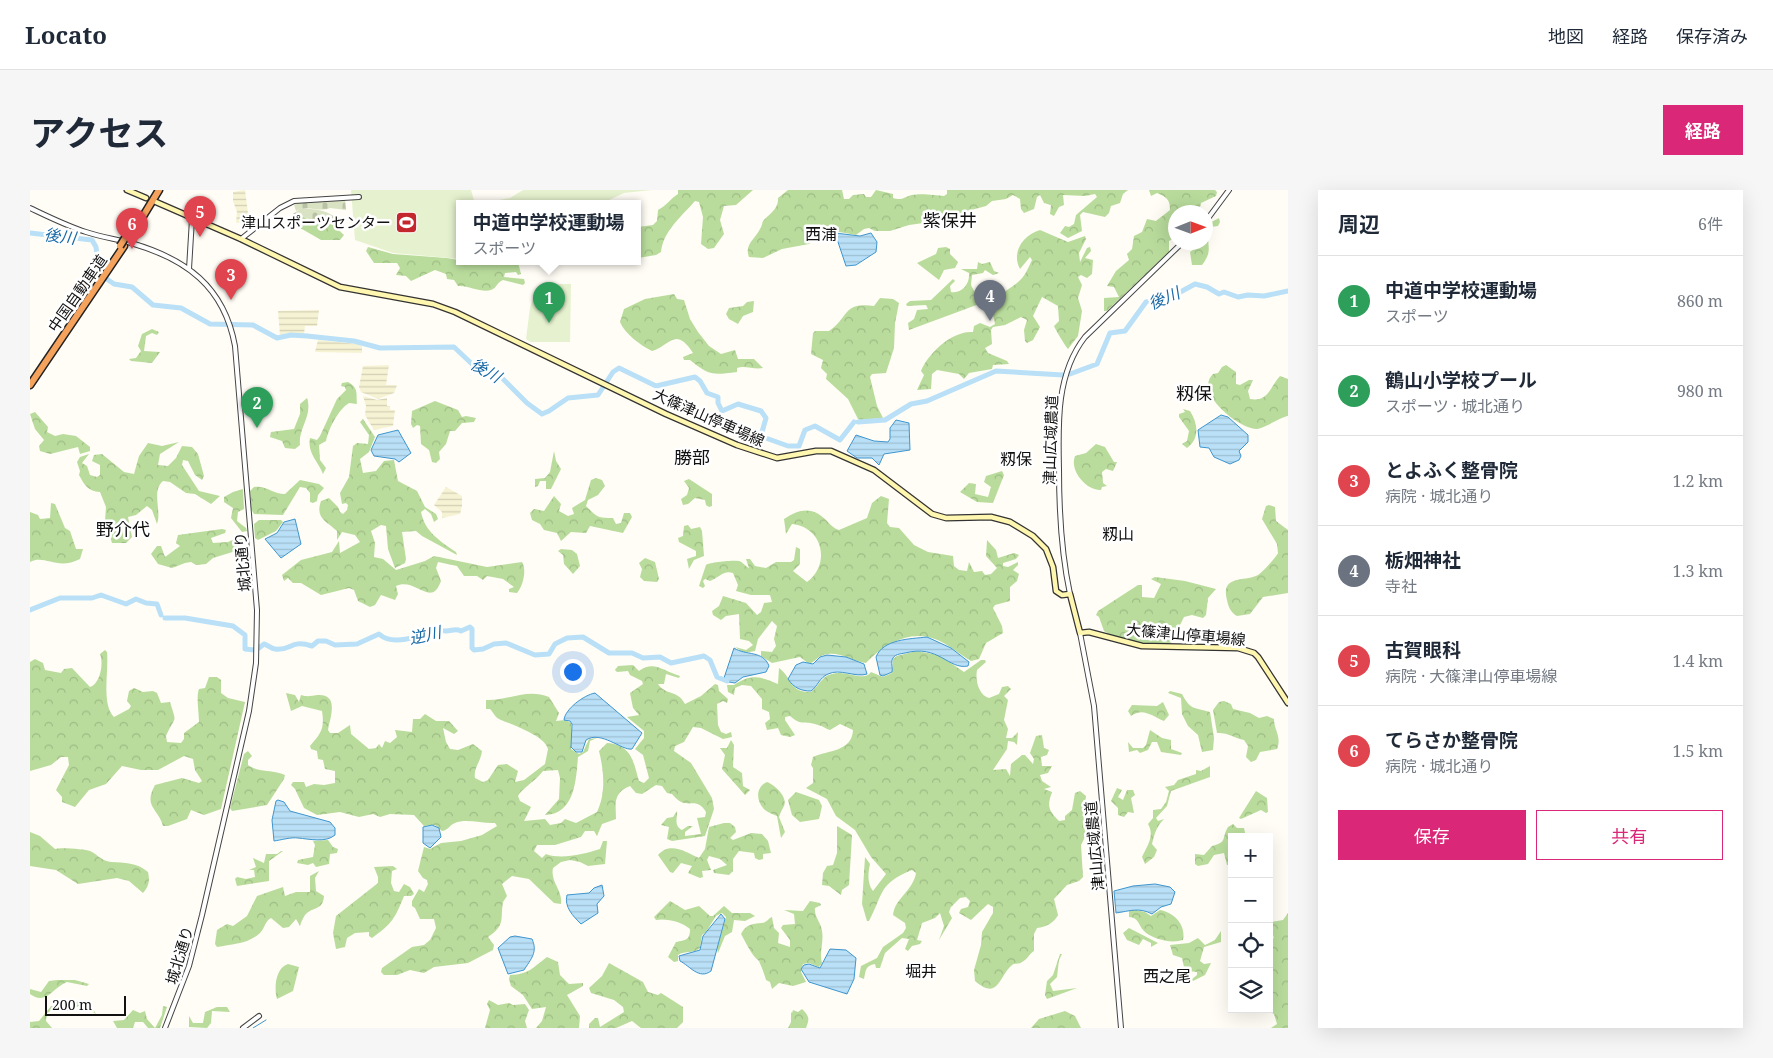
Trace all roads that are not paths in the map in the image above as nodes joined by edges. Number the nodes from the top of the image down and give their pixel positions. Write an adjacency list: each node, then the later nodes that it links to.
1 (127, 190): 6 (main road)
2 (155, 190): 11 (highway, 中国自動車道)
3 (159, 190): 11 (highway, 中国自動車道)
4 (1230, 190): 9 (street)
5 (360, 197): 12 (street)
6 (146, 198)
7 (156, 202): 10 (main road, 大篠津山停車場線)
8 (30, 208): 14 (street, 城北通り)
9 (1213, 212)
10 (192, 219): 12 (main road, 大篠津山停車場線); 14 (street)
11 (129, 236): 15 (highway, 中国自動車道, bridge)
12 (241, 240): 18 (main road, 大篠津山停車場線)
13 (1175, 250): 18 (street, 津山広域農道)
14 (189, 269): 22 (street, 城北通り)
15 (98, 281): 16 (highway, 中国自動車道); 17 (highway, 中国自動車道)
16 (30, 377)
17 (30, 384)
18 (1070, 594): 19 (main road)
19 (1080, 632): 20 (main road, 大篠津山停車場線); 24 (street, 津山広域農道)
20 (1288, 703)
21 (259, 1016): 23 (street)
22 (165, 1028)
23 (243, 1028)
24 (1121, 1028)

